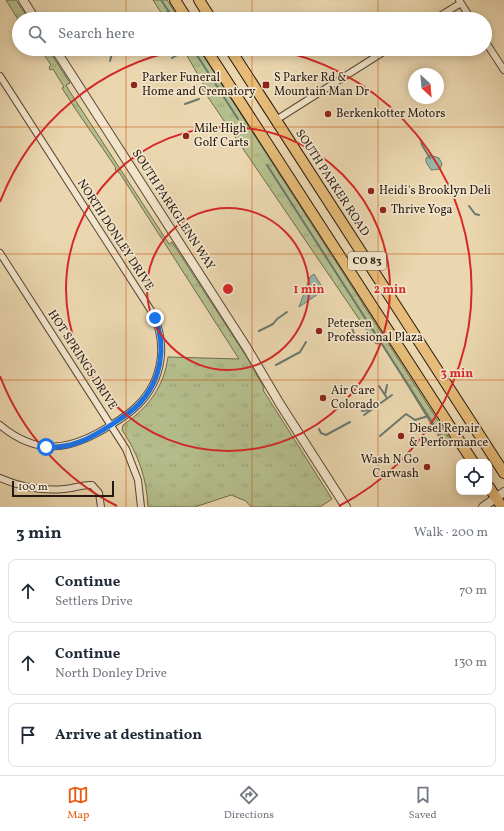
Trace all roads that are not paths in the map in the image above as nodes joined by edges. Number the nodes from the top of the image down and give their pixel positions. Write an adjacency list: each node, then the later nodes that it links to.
1 (23, 0): 5 (street)
2 (175, 0): 6 (highway)
3 (199, 0): 7 (highway)
4 (460, 2): 8 (street); 9 (street)
5 (31, 12)
6 (183, 12)
7 (207, 12)
8 (445, 12)
9 (466, 12)
10 (492, 52): 15 (street)
11 (60, 56): 27 (street, SOUTH PARKGLENN WAY)
12 (211, 56): 21 (highway, CO 83)
13 (235, 56): 17 (highway, SOUTH PARKER ROAD / CO 83)
14 (377, 56): 17 (street)
15 (504, 70)
16 (0, 76): 20 (street, NORTH DONLEY DRIVE)
17 (276, 120): 22 (highway, SOUTH PARKER ROAD / CO 83)
18 (0, 253): 20 (street, HOT SPRINGS DRIVE)
19 (0, 425): 20 (street, NORTH DONLEY DRIVE)
20 (111, 425): 26 (street, HOT SPRINGS DRIVE)
21 (471, 459)
22 (504, 473)
23 (0, 478): 25 (street)
24 (500, 495): 28 (street); 29 (highway)
25 (101, 507)
26 (141, 507)
27 (346, 507)
28 (483, 507)
29 (502, 507)

